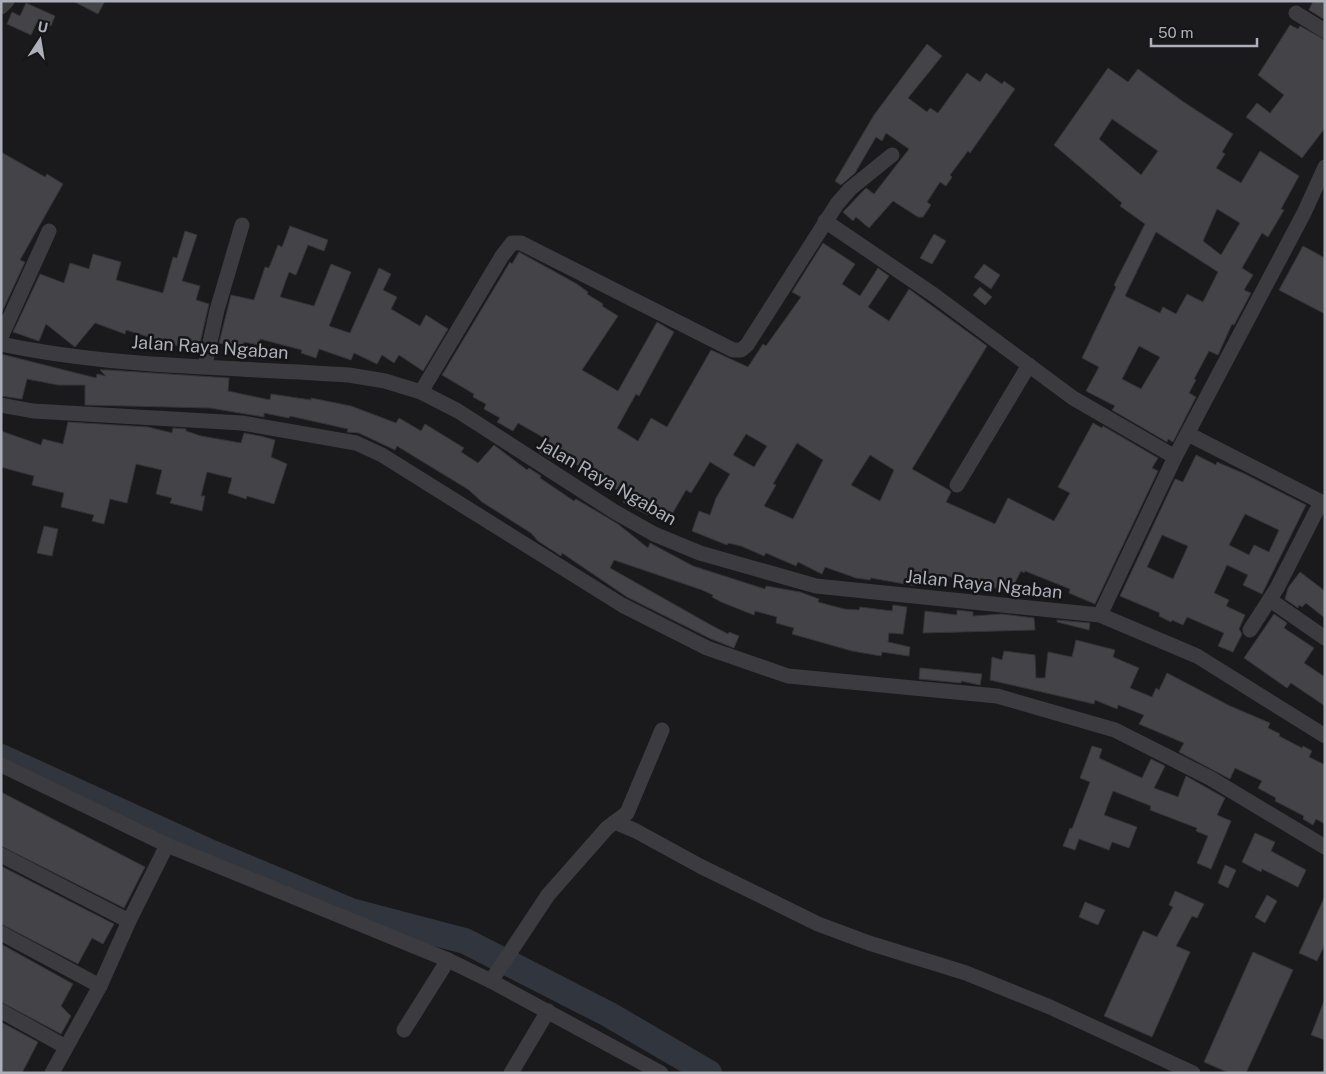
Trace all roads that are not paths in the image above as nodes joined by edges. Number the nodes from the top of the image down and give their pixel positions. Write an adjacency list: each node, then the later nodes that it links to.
1 (7, 1): 2 (street)
2 (1, 7)
3 (1296, 13): 4 (street)
4 (1325, 31)
5 (892, 155): 7 (street)
6 (1325, 167): 16 (street)
7 (825, 221): 12 (street); 14 (street)
8 (242, 225): 13 (street)
9 (49, 231): 10 (street)
10 (1, 337)
11 (1, 344): 13 (street, Jalan Raya Ngaban)
12 (1029, 365): 17 (street); 18 (street)
13 (205, 366): 14 (street, Jalan Raya Ngaban)
14 (421, 392): 21 (street, Jalan Raya Ngaban)
15 (1, 405): 29 (street)
16 (1188, 434): 17 (street); 19 (street)
17 (1175, 457): 21 (street)
18 (957, 485)
19 (1323, 503): 20 (street)
20 (1270, 600): 22 (street); 23 (street)
21 (1100, 615): 25 (street, Jalan Raya Ngaban)
22 (1250, 630)
23 (1325, 638)
24 (662, 730): 27 (street)
25 (1325, 736)
26 (1, 765): 28 (street)
27 (615, 822): 34 (street); 43 (street)
28 (167, 845): 31 (street); 33 (street)
29 (1325, 847)
30 (1, 855): 31 (street)
31 (129, 921): 35 (street)
32 (1, 933): 35 (street)
33 (448, 960): 34 (street); 38 (street)
34 (491, 980): 37 (street)
35 (100, 986): 39 (street)
36 (1, 1011): 39 (street)
37 (548, 1011): 41 (street); 42 (street)
38 (404, 1030)
39 (66, 1046): 40 (street)
40 (52, 1073)
41 (511, 1073)
42 (661, 1073)
43 (1193, 1073)

